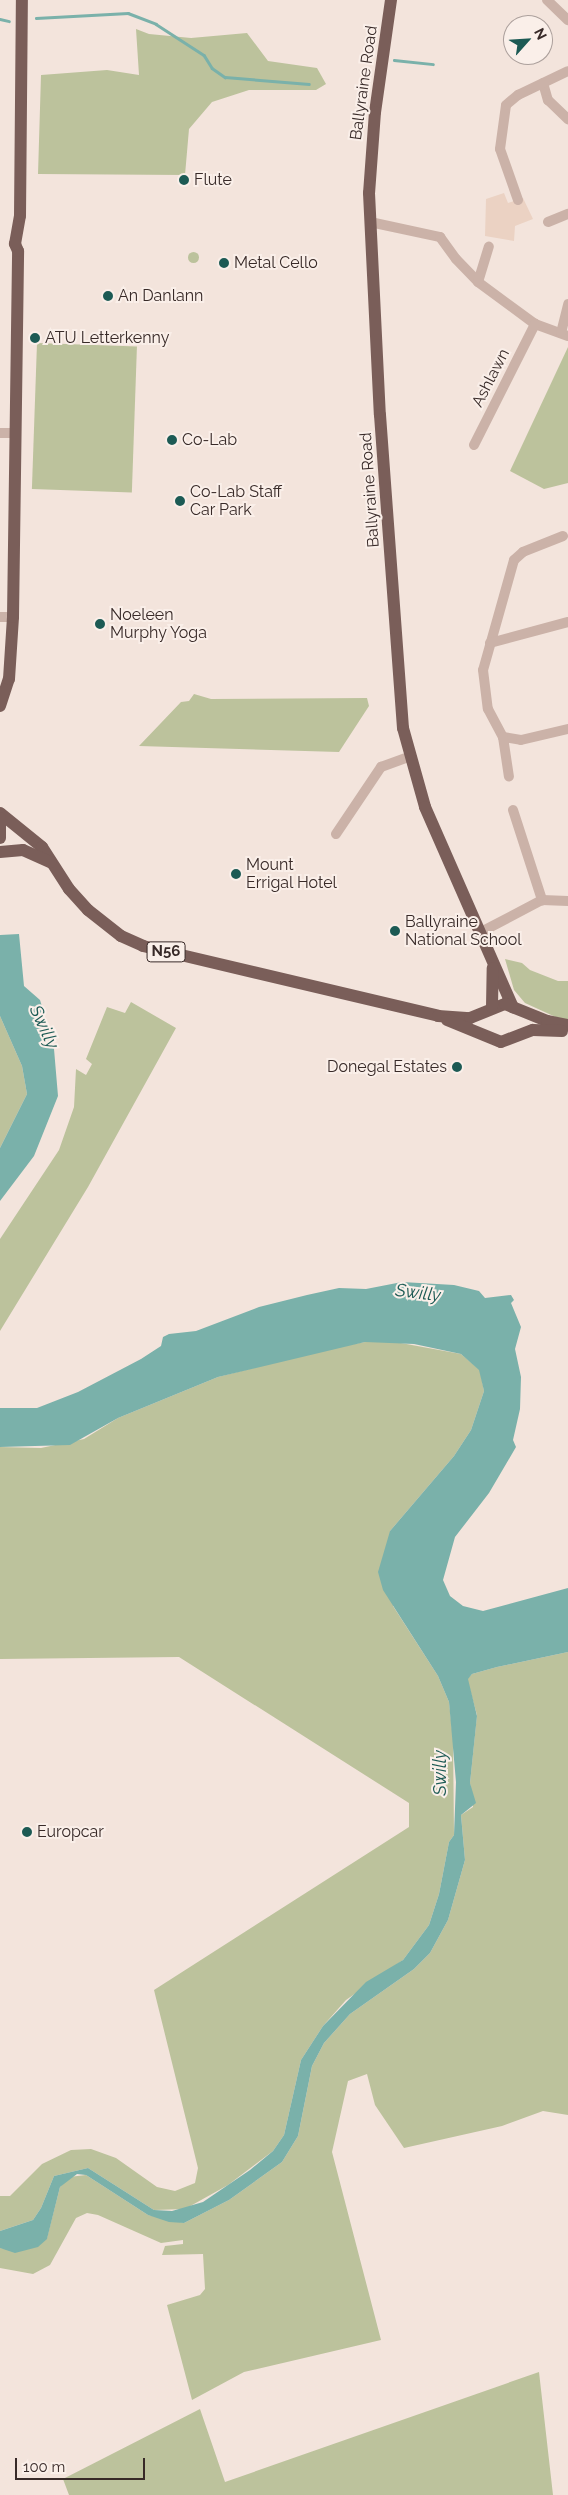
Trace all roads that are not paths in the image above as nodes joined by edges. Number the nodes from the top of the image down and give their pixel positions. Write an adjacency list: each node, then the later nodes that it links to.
1 (22, 0): 18 (main road)
2 (391, 0): 10 (main road, Ballyraine Road)
3 (547, 0): 4 (street)
4 (568, 20)
5 (568, 71): 6 (street)
6 (543, 83): 7 (street); 8 (street)
7 (568, 119)
8 (518, 200)
9 (568, 214): 11 (street)
10 (370, 222): 13 (street); 27 (main road, Ballyraine Road)
11 (548, 222)
12 (490, 247): 13 (street)
13 (478, 282): 15 (street)
14 (568, 304): 16 (street)
15 (535, 324): 16 (street); 19 (street, Ashlawn)
16 (565, 334)
17 (0, 433): 18 (street)
18 (16, 433): 21 (main road)
19 (474, 446)
20 (563, 536): 23 (street)
21 (6, 617): 24 (main road)
22 (568, 622): 23 (street)
23 (490, 643): 26 (street)
24 (0, 706)
25 (568, 729): 26 (street)
26 (503, 737): 28 (street)
27 (409, 757): 32 (street); 38 (main road, Ballyraine Road)
28 (509, 778)
29 (512, 810): 36 (street)
30 (0, 814): 35 (main road, N56)
31 (0, 818): 33 (main road)
32 (336, 834)
33 (0, 838)
34 (0, 852): 35 (main road, N56)
35 (52, 864): 42 (main road, N56)
36 (542, 900): 37 (street); 38 (street)
37 (568, 901)
38 (481, 932): 39 (main road, Ballyraine Road)
39 (493, 962): 40 (main road, Ballyraine Road); 41 (main road)
40 (514, 1008): 41 (main road, N56); 43 (main road, N56); 45 (main road)
41 (490, 1009): 42 (main road, N56); 46 (main road)
42 (438, 1016): 46 (main road, N56)
43 (568, 1025)
44 (568, 1032): 45 (main road, N56)
45 (517, 1036): 46 (main road, N56)
46 (492, 1039)

